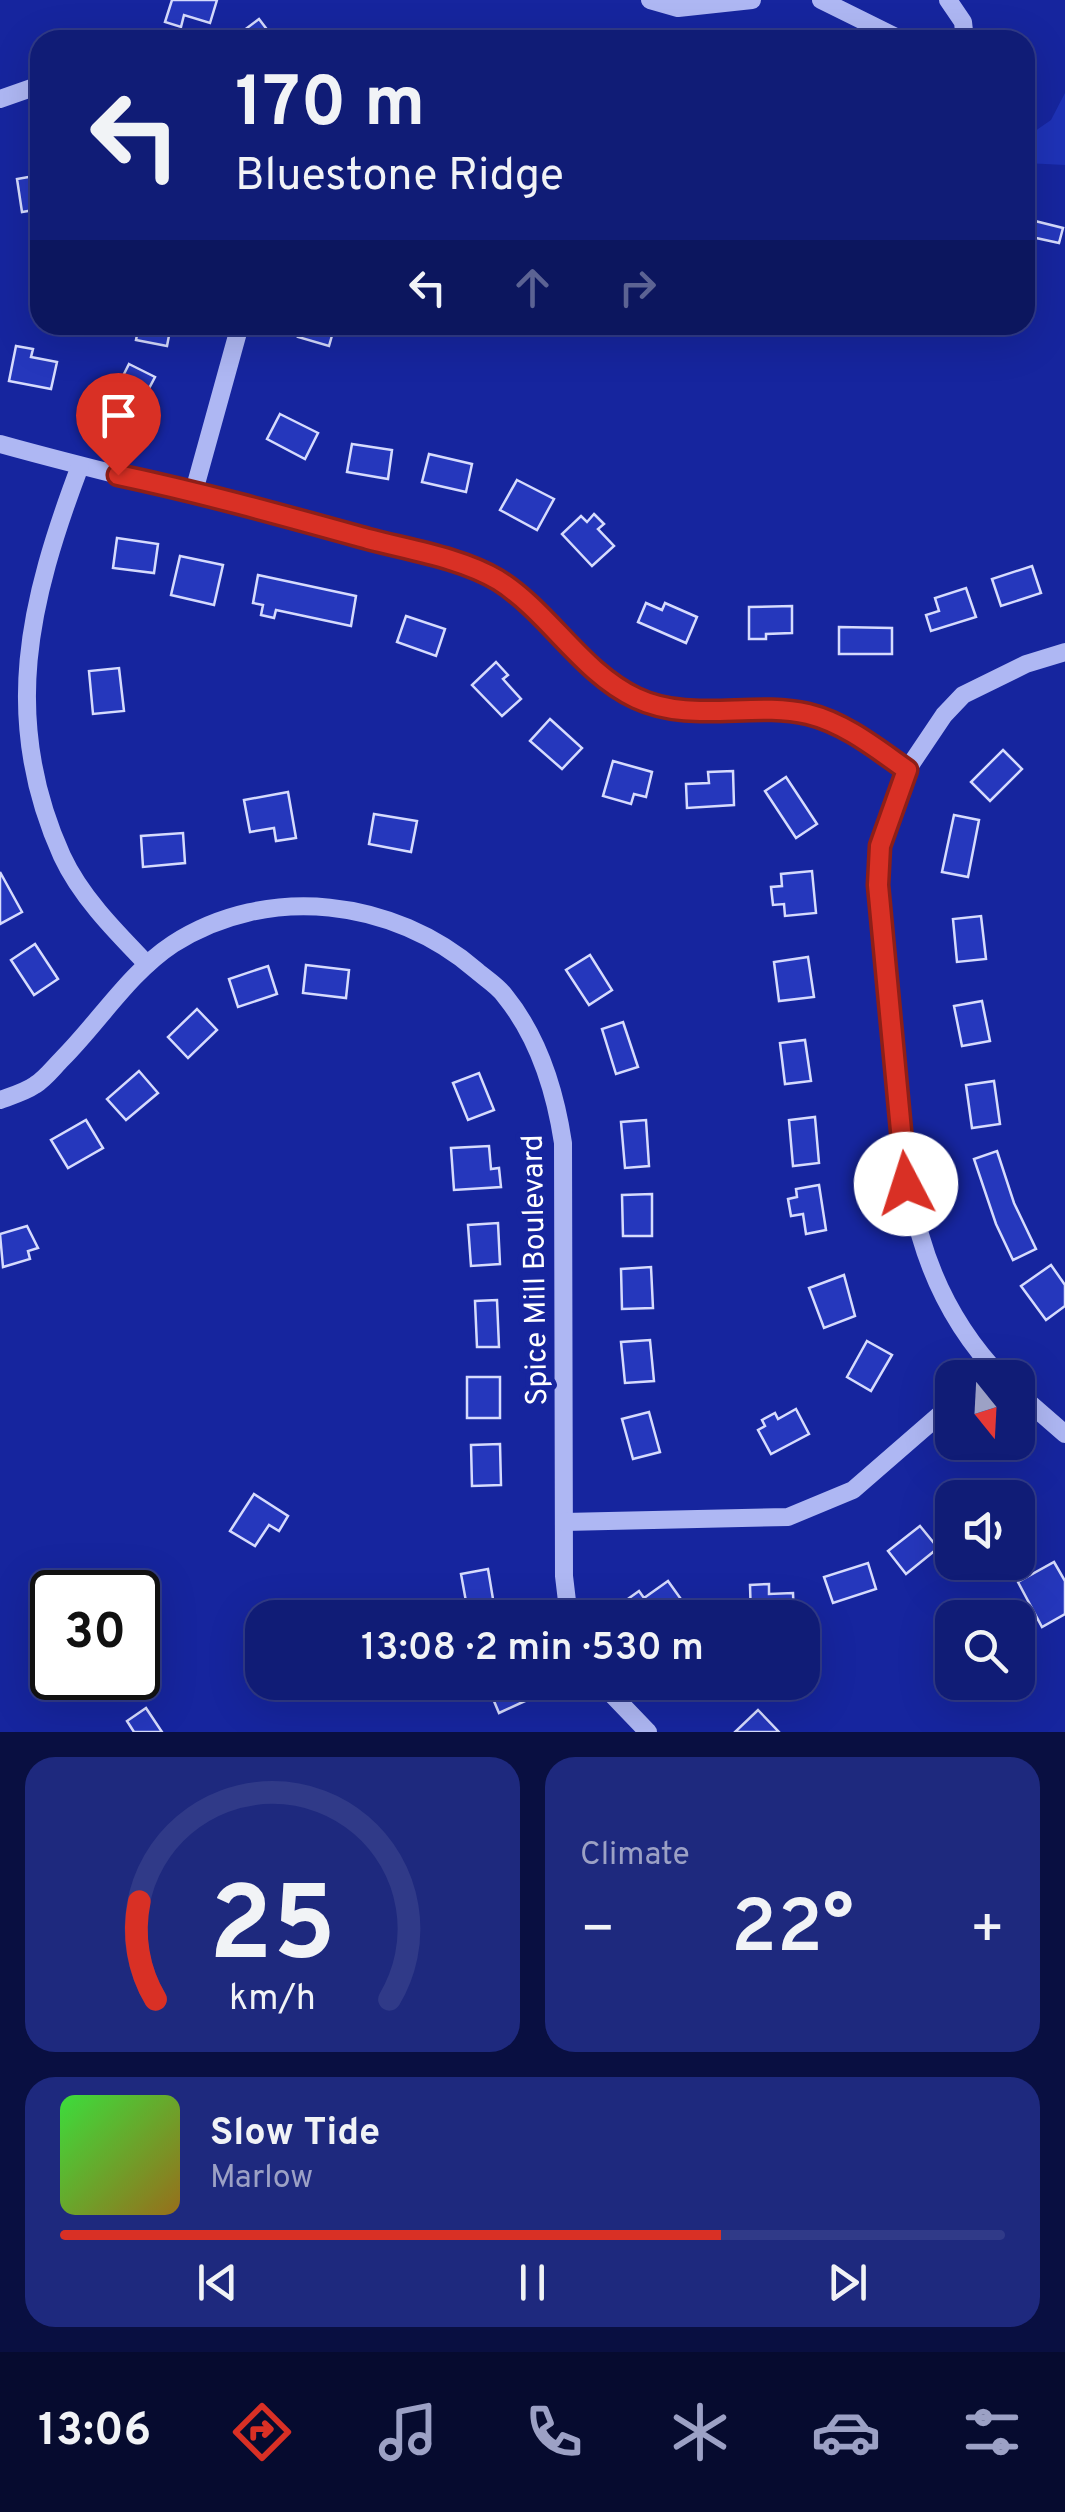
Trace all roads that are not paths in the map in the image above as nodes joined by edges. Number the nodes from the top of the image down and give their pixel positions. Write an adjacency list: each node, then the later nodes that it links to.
1 (650, 0): 2 (street)
2 (752, 0)
3 (821, 0): 5 (street)
4 (948, 0): 6 (street)
5 (882, 30)
6 (964, 30)
7 (30, 88): 8 (street)
8 (0, 99)
9 (237, 335): 12 (street)
10 (0, 444): 11 (street)
11 (80, 466): 12 (street); 15 (street)
12 (194, 491): 14 (street)
13 (1065, 652): 14 (street)
14 (907, 770): 17 (street)
15 (146, 964): 16 (street, Spice Mill Boulevard); 21 (street, Spice Mill Boulevard)
16 (0, 1100)
17 (983, 1360)
18 (1035, 1408): 20 (street)
19 (935, 1419): 21 (street)
20 (1065, 1434)
21 (564, 1522): 22 (street, Spice Mill Boulevard)
22 (567, 1600)
23 (617, 1700): 24 (street)
24 (648, 1732)

